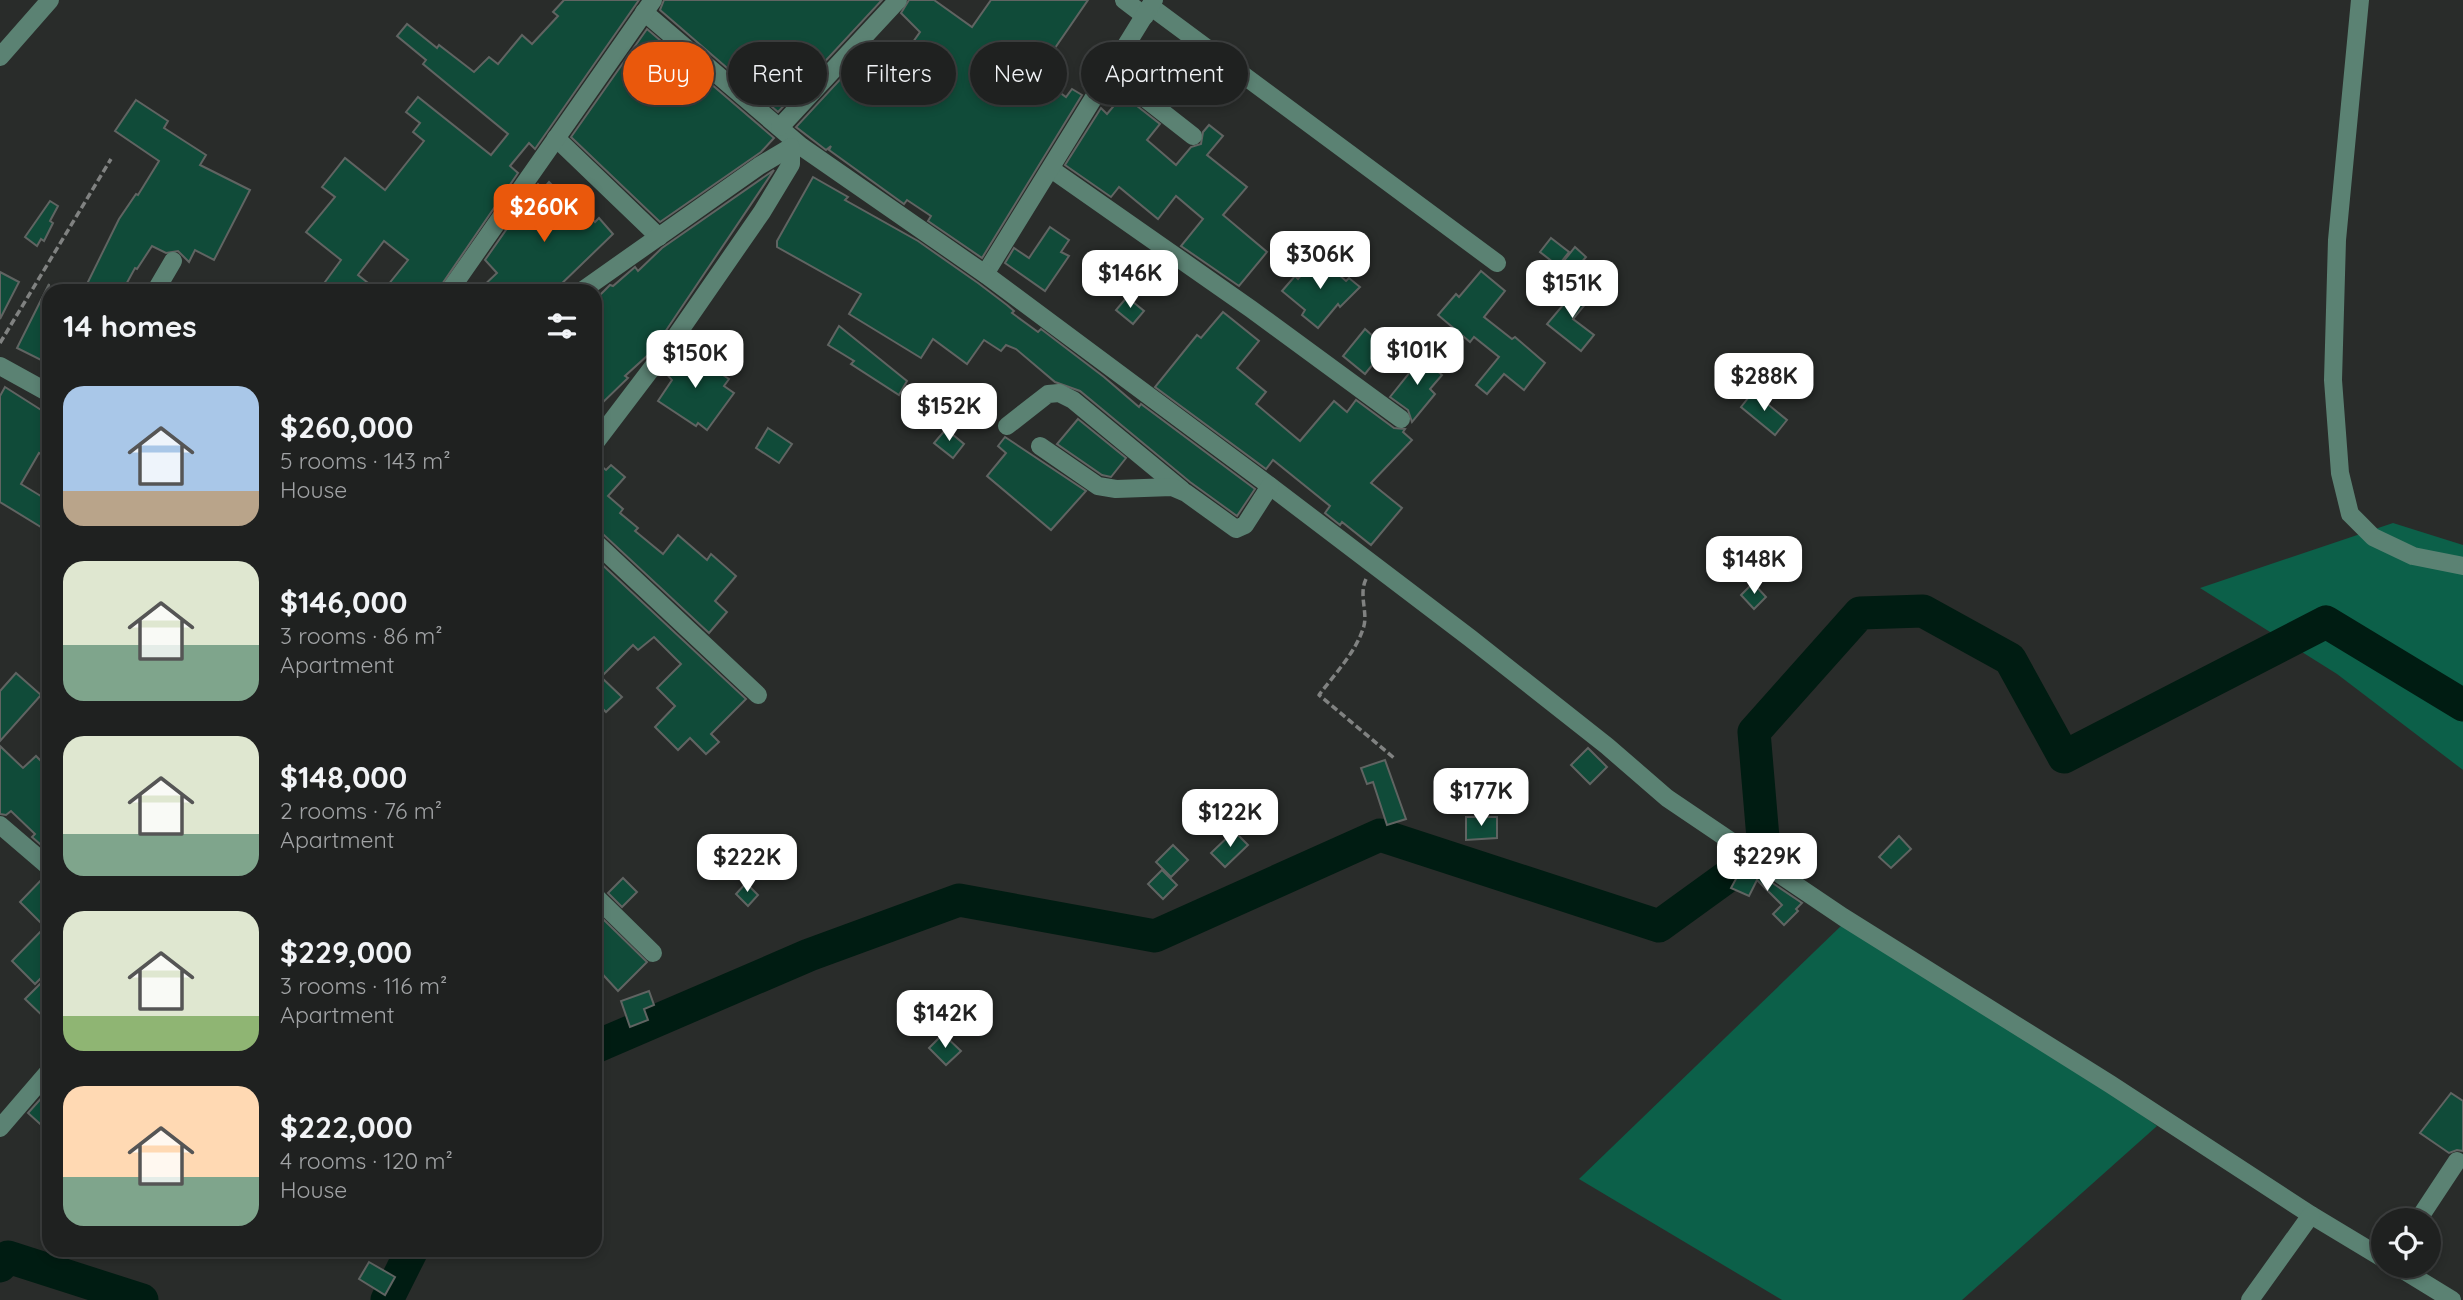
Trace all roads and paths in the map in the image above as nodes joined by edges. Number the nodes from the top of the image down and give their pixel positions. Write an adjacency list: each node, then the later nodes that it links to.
1 (50, 0): 8 (street)
2 (898, 0): 11 (street)
3 (1124, 0): 6 (street)
4 (2360, 0): 35 (street)
5 (648, 6): 11 (street); 13 (street)
6 (1150, 7): 7 (street); 19 (street)
7 (1128, 42)
8 (0, 58)
9 (1090, 105): 16 (street)
10 (1153, 105): 12 (street)
11 (780, 127): 14 (street)
12 (1193, 136)
13 (556, 138): 17 (street); 22 (street)
14 (797, 147): 17 (street); 20 (street); 29 (street)
15 (111, 159): 24 (path)
16 (1051, 169): 20 (street); 27 (street)
17 (659, 237): 23 (street)
18 (173, 261): 21 (street)
19 (1497, 263)
20 (985, 274): 31 (street)
21 (160, 284)
22 (454, 284)
23 (592, 284)
24 (0, 343)
25 (0, 366): 26 (street)
26 (42, 389)
27 (1401, 419)
28 (1007, 426): 32 (street)
29 (602, 434)
30 (1040, 446): 32 (street)
31 (1270, 486): 32 (street); 34 (street)
32 (1186, 493)
33 (602, 548): 36 (street)
34 (1373, 565): 37 (path); 46 (street)
35 (2463, 566)
36 (758, 695)
37 (1394, 758)
38 (0, 825): 39 (street)
39 (42, 861)
40 (602, 903): 41 (street)
41 (653, 953)
42 (42, 1079): 43 (street)
43 (0, 1128)
44 (2457, 1161): 45 (street)
45 (2426, 1208)
46 (2311, 1215): 47 (street); 49 (street)
47 (2371, 1250)
48 (2416, 1278): 50 (street)
49 (2250, 1300)
50 (2452, 1300)

